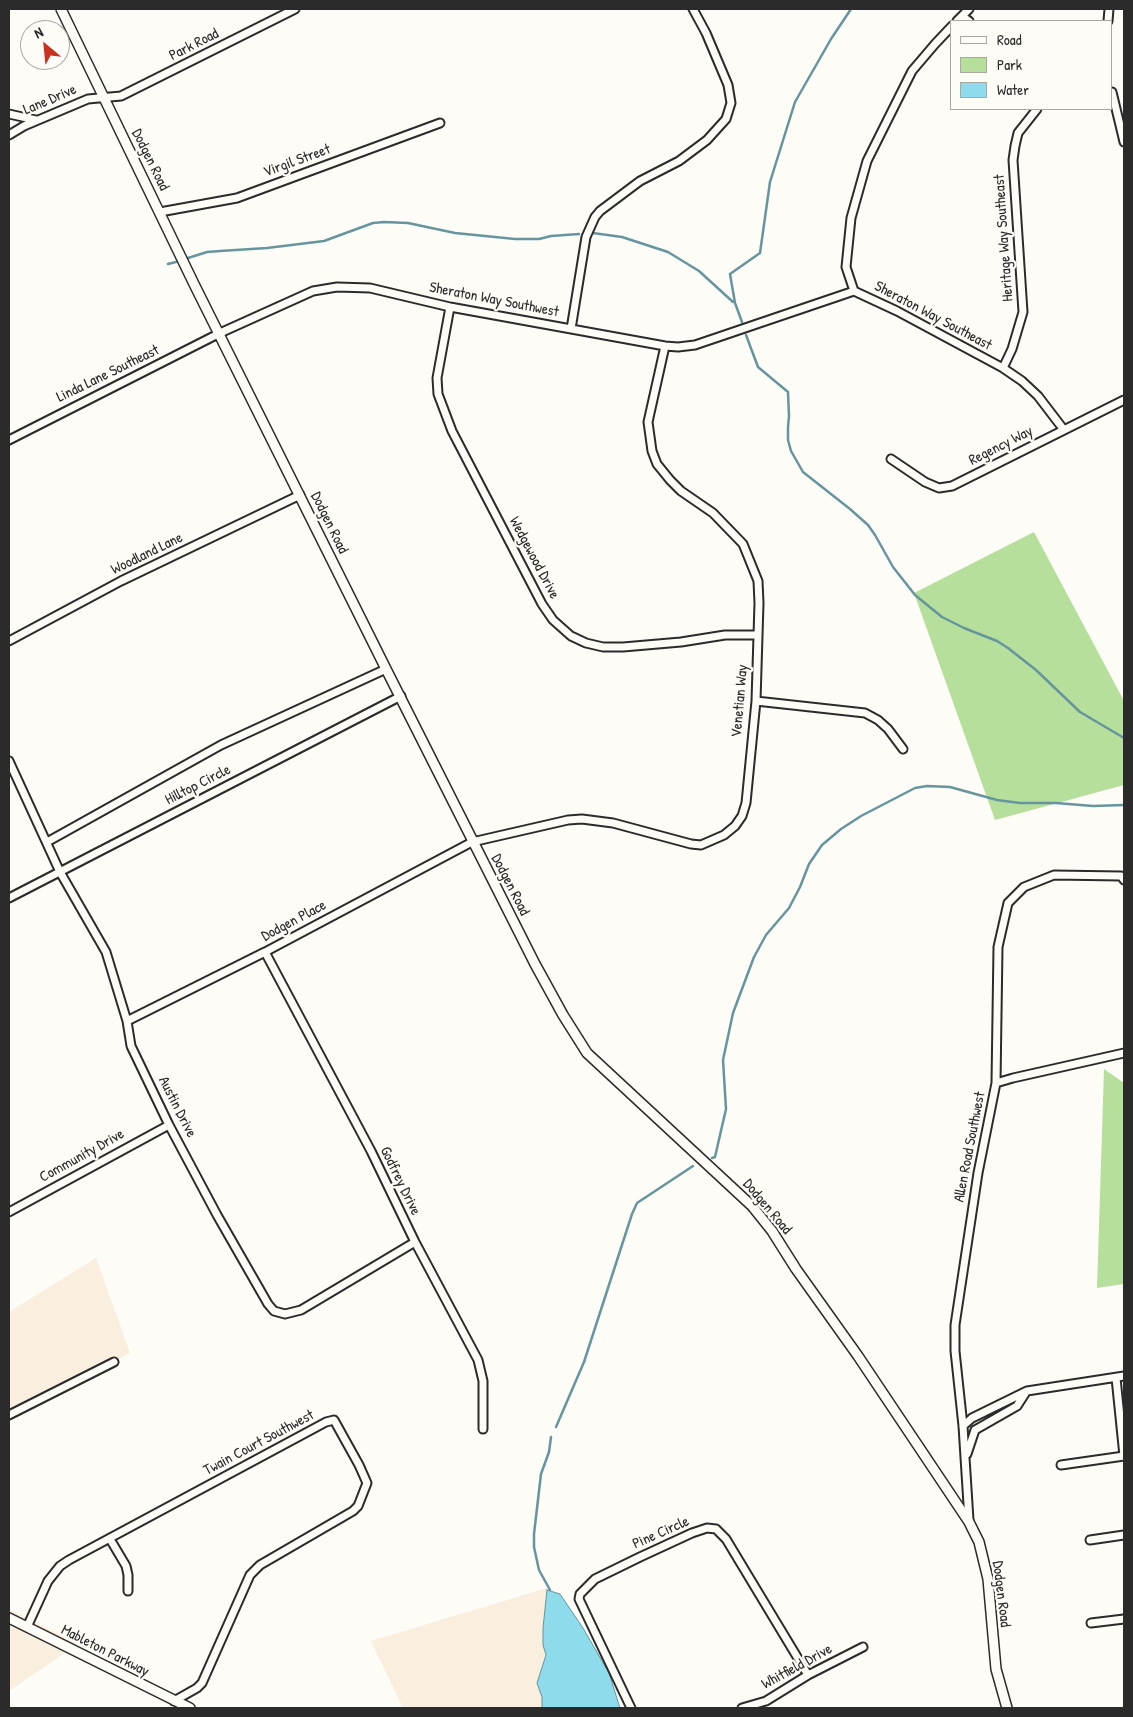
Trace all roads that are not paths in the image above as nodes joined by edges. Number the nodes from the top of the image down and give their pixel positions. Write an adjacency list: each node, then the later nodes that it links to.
1 (60, 9): 8 (street, Dodgen Road)
2 (295, 9): 8 (street, Park Road)
3 (693, 9): 19 (street)
4 (969, 9): 5 (street)
5 (960, 18)
6 (950, 28): 16 (street)
7 (1113, 96): 14 (street)
8 (104, 99): 11 (street, Lane Drive); 15 (street, Dodgen Road)
9 (1036, 110): 22 (street, Heritage Way Southeast)
10 (9, 114): 11 (street)
11 (36, 120): 13 (street, Lane Drive)
12 (440, 124): 15 (street, Virgil Street)
13 (9, 135)
14 (1124, 142)
15 (160, 212): 20 (street, Dodgen Road)
16 (854, 291): 18 (street, Sheraton Way Southeast); 22 (street, Sheraton Way Southeast)
17 (450, 306): 19 (street, Sheraton Way Southwest); 20 (street, Sheraton Way Southwest); 28 (street, Wedgewood Drive)
18 (767, 320): 21 (street, Sheraton Way Southwest)
19 (571, 329): 21 (street, Sheraton Way Southwest)
20 (220, 333): 25 (street, Linda Lane Southeast); 27 (street, Dodgen Road)
21 (665, 346): 28 (street, Venetian Way)
22 (1003, 368): 24 (street, Sheraton Way Southeast)
23 (1124, 400): 24 (street, Regency Way)
24 (1064, 430): 26 (street, Regency Way)
25 (9, 440)
26 (891, 459)
27 (300, 495): 29 (street, Woodland Lane); 30 (street, Dodgen Road)
28 (758, 635): 32 (street, Venetian Way)
29 (9, 642)
30 (386, 669): 31 (street, Dodgen Road); 35 (street)
31 (401, 696): 36 (street, Dodgen Road); 37 (street, Hilltop Circle)
32 (756, 700): 33 (street); 36 (street, Venetian Way)
33 (903, 749)
34 (9, 761): 35 (street, Austin Drive)
35 (47, 842): 37 (street, Austin Drive)
36 (472, 842): 40 (street, Dodgen Place); 60 (street, Dodgen Road)
37 (60, 872): 39 (street, Hilltop Circle); 41 (street, Austin Drive)
38 (1124, 880): 43 (street, Allen Road Southwest)
39 (9, 898)
40 (265, 952): 41 (street, Dodgen Place); 46 (street, Godfrey Drive)
41 (127, 1021): 44 (street, Austin Drive)
42 (1124, 1053): 43 (street)
43 (996, 1083): 54 (street, Allen Road Southwest)
44 (169, 1124): 45 (street, Community Drive); 46 (street, Austin Drive)
45 (9, 1212)
46 (415, 1242): 55 (street, Godfrey Drive)
47 (114, 1362): 52 (street)
48 (1124, 1376): 49 (street)
49 (1116, 1378): 50 (street); 57 (street)
50 (1026, 1391): 51 (street); 53 (street)
51 (996, 1406): 53 (street); 54 (street)
52 (9, 1415)
53 (1000, 1416): 56 (street)
54 (963, 1426): 56 (street); 58 (street, Allen Road Southwest)
55 (483, 1429)
56 (975, 1430): 58 (street)
57 (1124, 1456): 59 (street)
58 (965, 1464): 60 (street, Allen Road Southwest)
59 (1061, 1465)
60 (969, 1522): 75 (street, Dodgen Road)
61 (1124, 1536): 63 (street)
62 (110, 1539): 64 (street); 68 (street, Twain Court Southwest); 71 (street, Twain Court Southwest)
63 (1090, 1540)
64 (128, 1591)
65 (9, 1618): 68 (street, Mableton Parkway)
66 (1124, 1619): 67 (street)
67 (1091, 1623)
68 (27, 1627): 71 (street, Mableton Parkway)
69 (863, 1647): 70 (street, Whitfield Drive)
70 (808, 1675): 73 (street, Pine Circle); 74 (street, Whitfield Drive)
71 (174, 1701): 72 (street, Mableton Parkway)
72 (190, 1708)
73 (631, 1708)
74 (742, 1708)
75 (1007, 1708)

